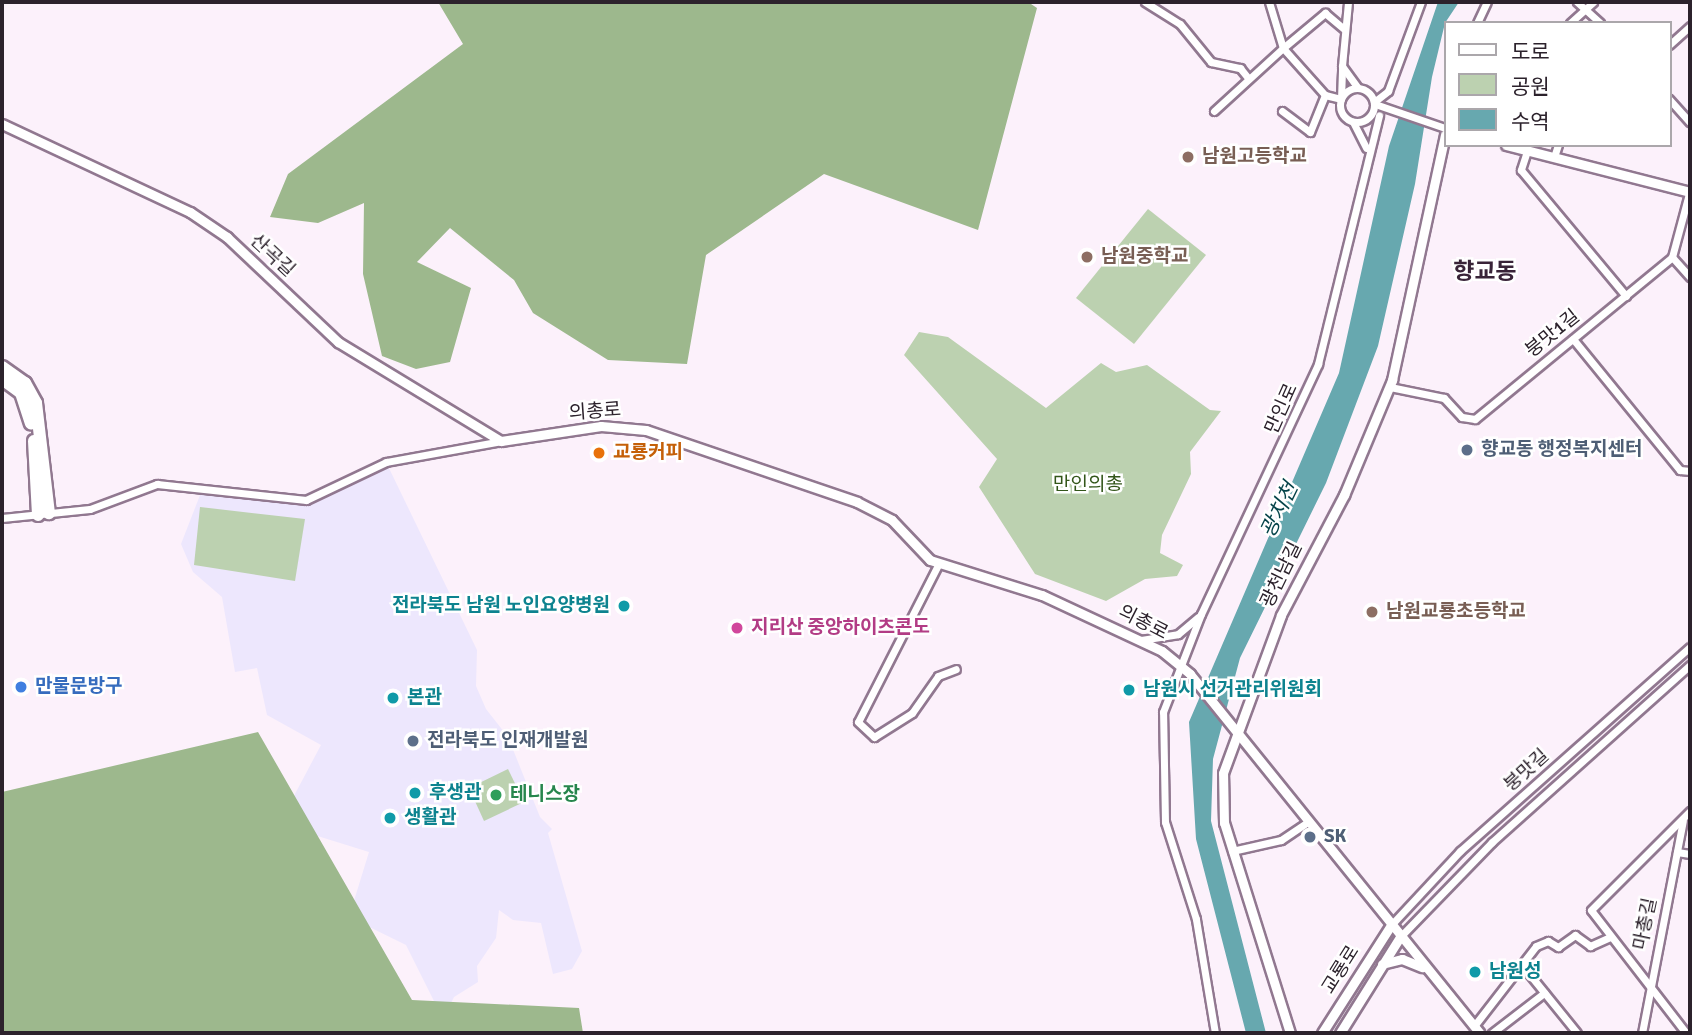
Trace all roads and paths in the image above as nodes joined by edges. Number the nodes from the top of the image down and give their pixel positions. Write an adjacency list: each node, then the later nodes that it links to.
1 (1146, 2): 16 (street)
2 (1269, 2): 14 (street)
3 (1348, 2): 12 (street)
4 (1421, 2): 20 (street)
5 (1487, 2): 8 (street)
6 (1577, 2): 7 (street)
7 (1590, 5): 9 (street); 10 (street)
8 (1478, 21)
9 (1572, 21)
10 (1600, 21)
11 (1690, 26): 13 (street)
12 (1344, 29): 14 (street); 15 (street)
13 (1671, 43)
14 (1283, 48): 16 (street); 18 (street)
15 (1342, 66): 17 (street); 19 (street)
16 (1248, 78): 22 (street)
17 (1358, 88): 19 (street); 20 (street)
18 (1325, 95): 19 (street); 23 (street)
19 (1341, 99): 26 (street)
20 (1374, 100): 24 (street); 25 (street)
21 (1671, 101): 27 (street)
22 (1214, 111)
23 (1282, 111)
24 (1388, 113): 25 (street); 29 (street)
25 (1373, 116): 26 (street); 33 (street, 만인로)
26 (1352, 121): 33 (street)
27 (1690, 122)
28 (2, 124): 43 (street, 산곡길)
29 (1444, 130): 42 (street, 광천남길)
30 (1513, 147): 32 (street)
31 (1557, 147): 34 (street)
32 (1527, 151): 34 (street); 38 (street)
33 (1367, 152): 48 (street, 만인로)
34 (1554, 157): 35 (street)
35 (1690, 191): 36 (street)
36 (1672, 257): 37 (street); 38 (street, 붕맛1길)
37 (1690, 277)
38 (1626, 296): 39 (street, 붕맛1길)
39 (1573, 339): 42 (street, 붕맛1길); 44 (street)
40 (2, 367): 45 (highway)
41 (2, 379): 45 (highway)
42 (1390, 387): 54 (street, 광천남길)
43 (501, 441): 45 (street, 의총로); 47 (street, 의총로)
44 (1690, 471)
45 (43, 514): 46 (street, 의총로)
46 (2, 518)
47 (939, 563): 49 (street, 의총로); 53 (street)
48 (1201, 614): 49 (street); 51 (street, 만인로)
49 (1142, 640): 51 (street, 의총로)
50 (1690, 647): 61 (street, 붕맛길)
51 (1180, 663): 54 (street, 의총로); 70 (street, 만인로)
52 (1690, 665): 62 (street, 붕맛길)
53 (956, 669)
54 (1234, 729): 57 (street); 58 (street, 광천남길)
55 (1690, 811): 56 (street)
56 (1683, 821): 59 (street, 마총길); 63 (street)
57 (1308, 822): 58 (street); 61 (street)
58 (1233, 851): 71 (street, 광천남길)
59 (1677, 852): 60 (street); 67 (street, 마총길)
60 (1690, 854)
61 (1391, 925): 62 (street); 72 (street, 교룡로)
62 (1400, 937): 64 (street, 교룡로); 66 (street)
63 (1610, 937): 65 (street); 67 (street)
64 (1382, 964): 66 (street); 73 (street, 교룡로)
65 (1522, 965): 68 (street); 69 (street)
66 (1429, 972): 69 (street)
67 (1649, 987): 76 (street, 마총길); 77 (street)
68 (1544, 993): 74 (street); 75 (street)
69 (1477, 1029)
70 (1215, 1033)
71 (1290, 1033)
72 (1322, 1033)
73 (1340, 1033)
74 (1492, 1033)
75 (1577, 1033)
76 (1642, 1033)
77 (1686, 1033)

